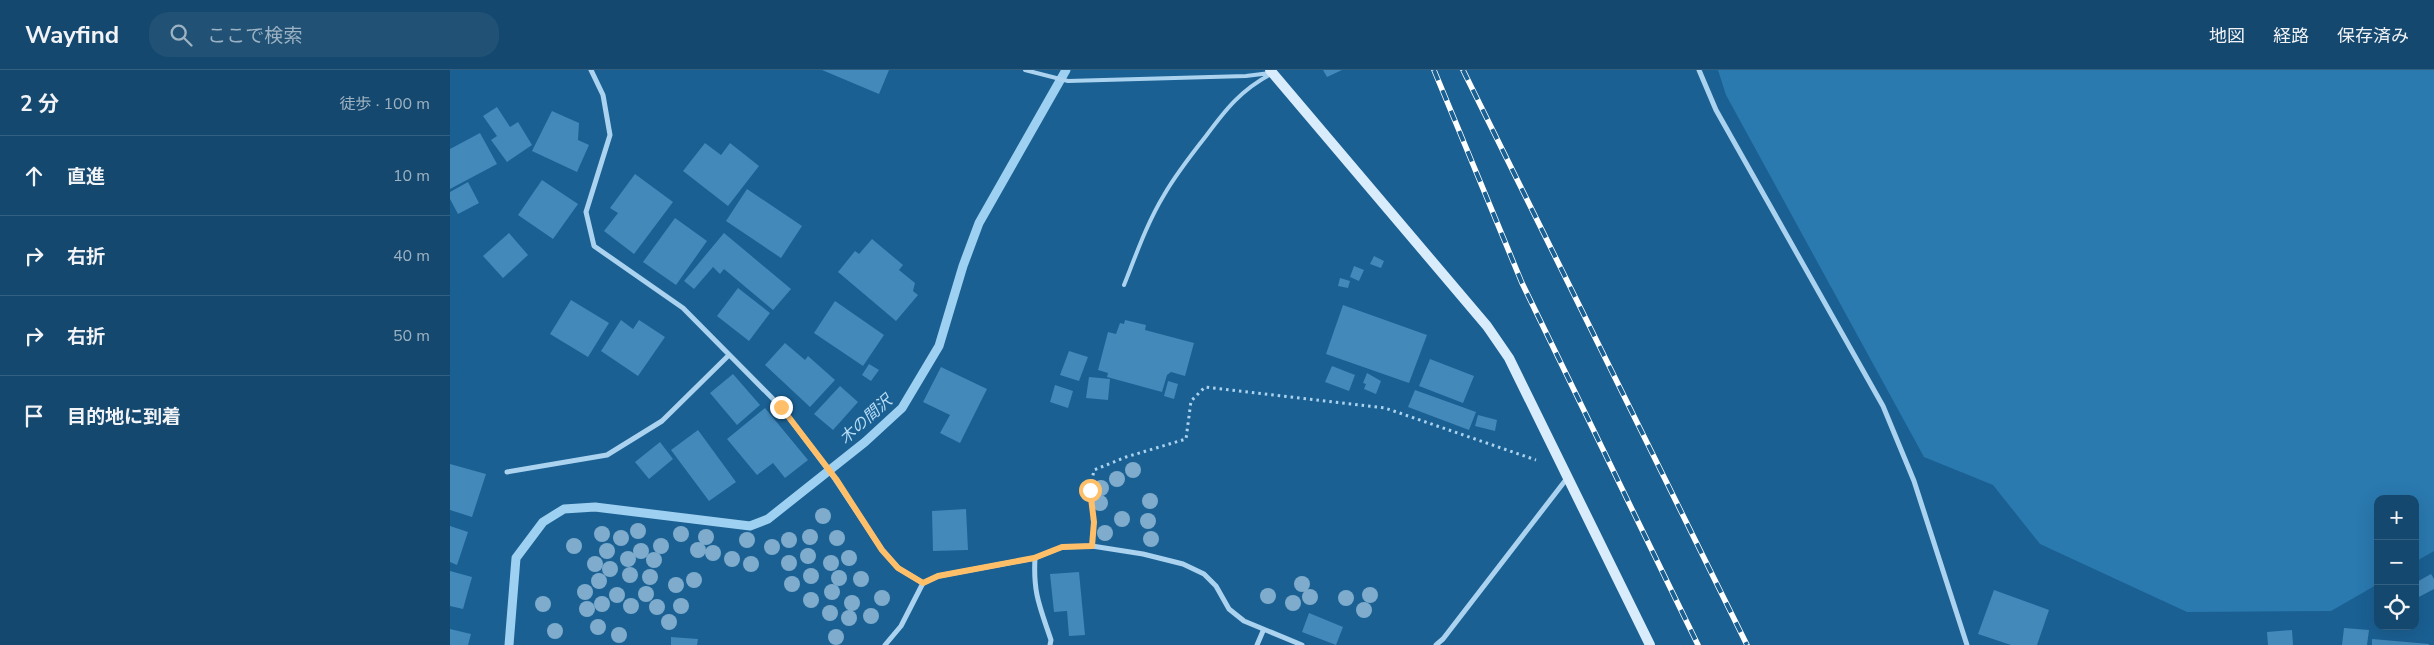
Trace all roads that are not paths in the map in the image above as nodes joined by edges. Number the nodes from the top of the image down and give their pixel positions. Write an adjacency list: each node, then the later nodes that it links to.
1 (592, 70): 6 (street)
2 (1026, 70): 4 (lane)
3 (1699, 70): 18 (street)
4 (1272, 71): 5 (lane); 8 (street)
5 (1124, 285)
6 (729, 355): 7 (street); 10 (street)
7 (507, 472)
8 (1566, 473): 16 (street); 17 (street)
9 (1034, 558): 10 (street); 11 (street); 13 (street)
10 (923, 583): 12 (street)
11 (1263, 631): 14 (street); 15 (street)
12 (885, 645)
13 (1050, 645)
14 (1256, 645)
15 (1302, 645)
16 (1436, 645)
17 (1650, 645)
18 (1967, 645)

